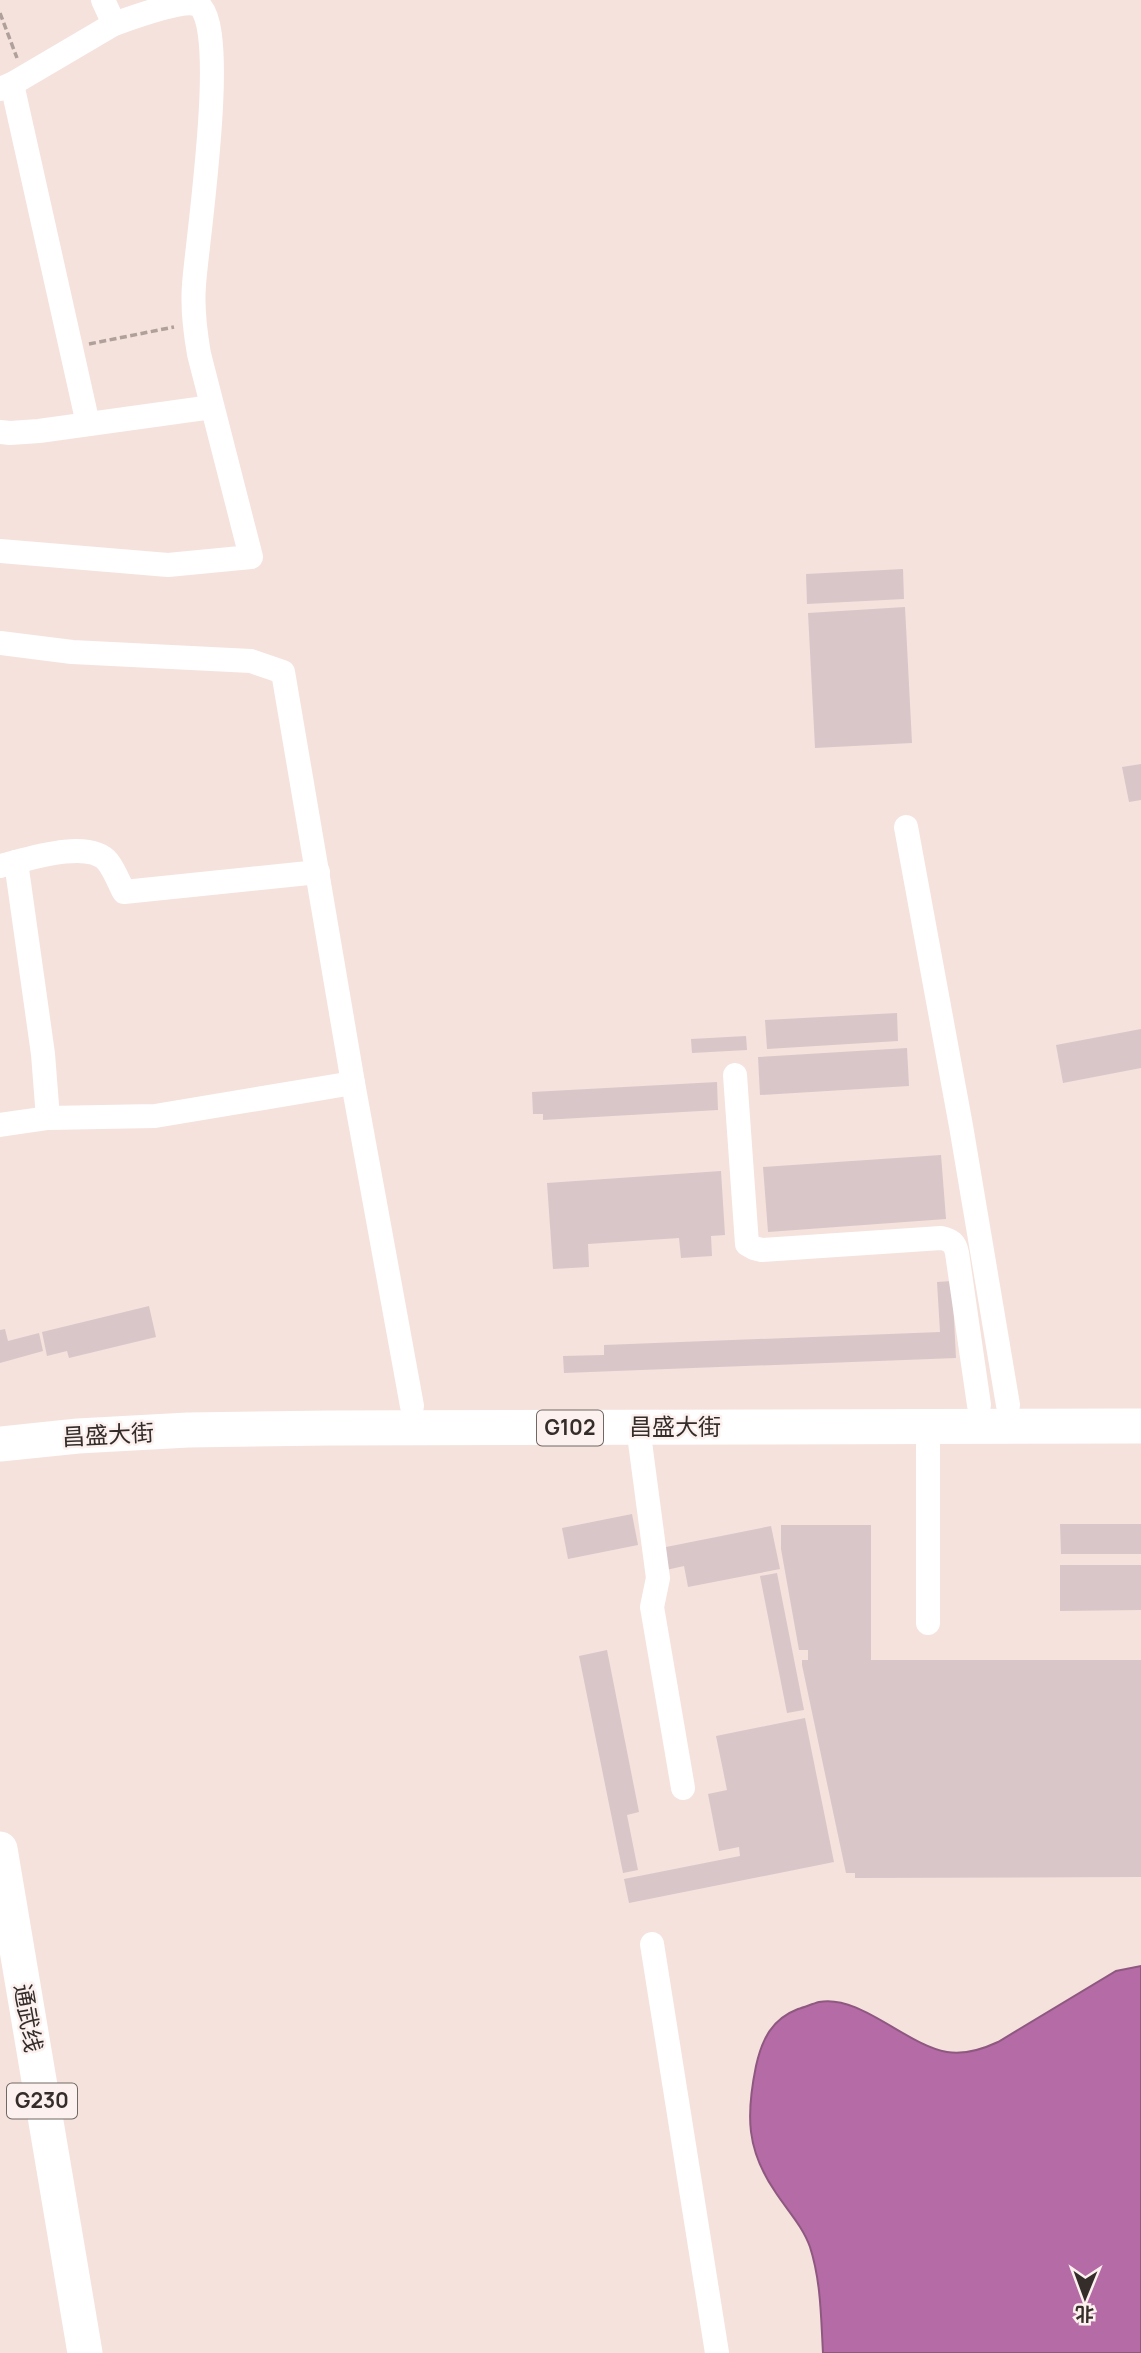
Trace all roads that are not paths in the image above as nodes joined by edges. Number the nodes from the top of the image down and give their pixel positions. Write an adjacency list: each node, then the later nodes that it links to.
1 (103, 0): 2 (street)
2 (114, 23): 3 (street); 4 (street)
3 (12, 83): 5 (street)
4 (212, 407): 5 (street); 7 (street)
5 (88, 424): 6 (street)
6 (0, 432)
7 (0, 551)
8 (0, 643): 11 (street)
9 (906, 827): 16 (street)
10 (8, 864): 11 (street); 14 (street)
11 (318, 872): 13 (street)
12 (735, 1075): 16 (street)
13 (353, 1083): 14 (street); 18 (street)
14 (48, 1118): 15 (street)
15 (0, 1125)
16 (993, 1405): 17 (highway, 昌盛大街 / G102); 18 (highway, 昌盛大街 / G102)
17 (1141, 1405)
18 (412, 1406): 19 (highway, 昌盛大街 / G102)
19 (0, 1422)
20 (1141, 1426): 22 (highway, 昌盛大街 / G102)
21 (638, 1427): 22 (highway, 昌盛大街 / G102); 23 (highway, 昌盛大街 / G102); 25 (street)
22 (928, 1427): 24 (street)
23 (0, 1444)
24 (928, 1623)
25 (683, 1788)
26 (2, 1868): 28 (highway, 通武线 / G230)
27 (652, 1944): 29 (street)
28 (85, 2353)
29 (717, 2353)

